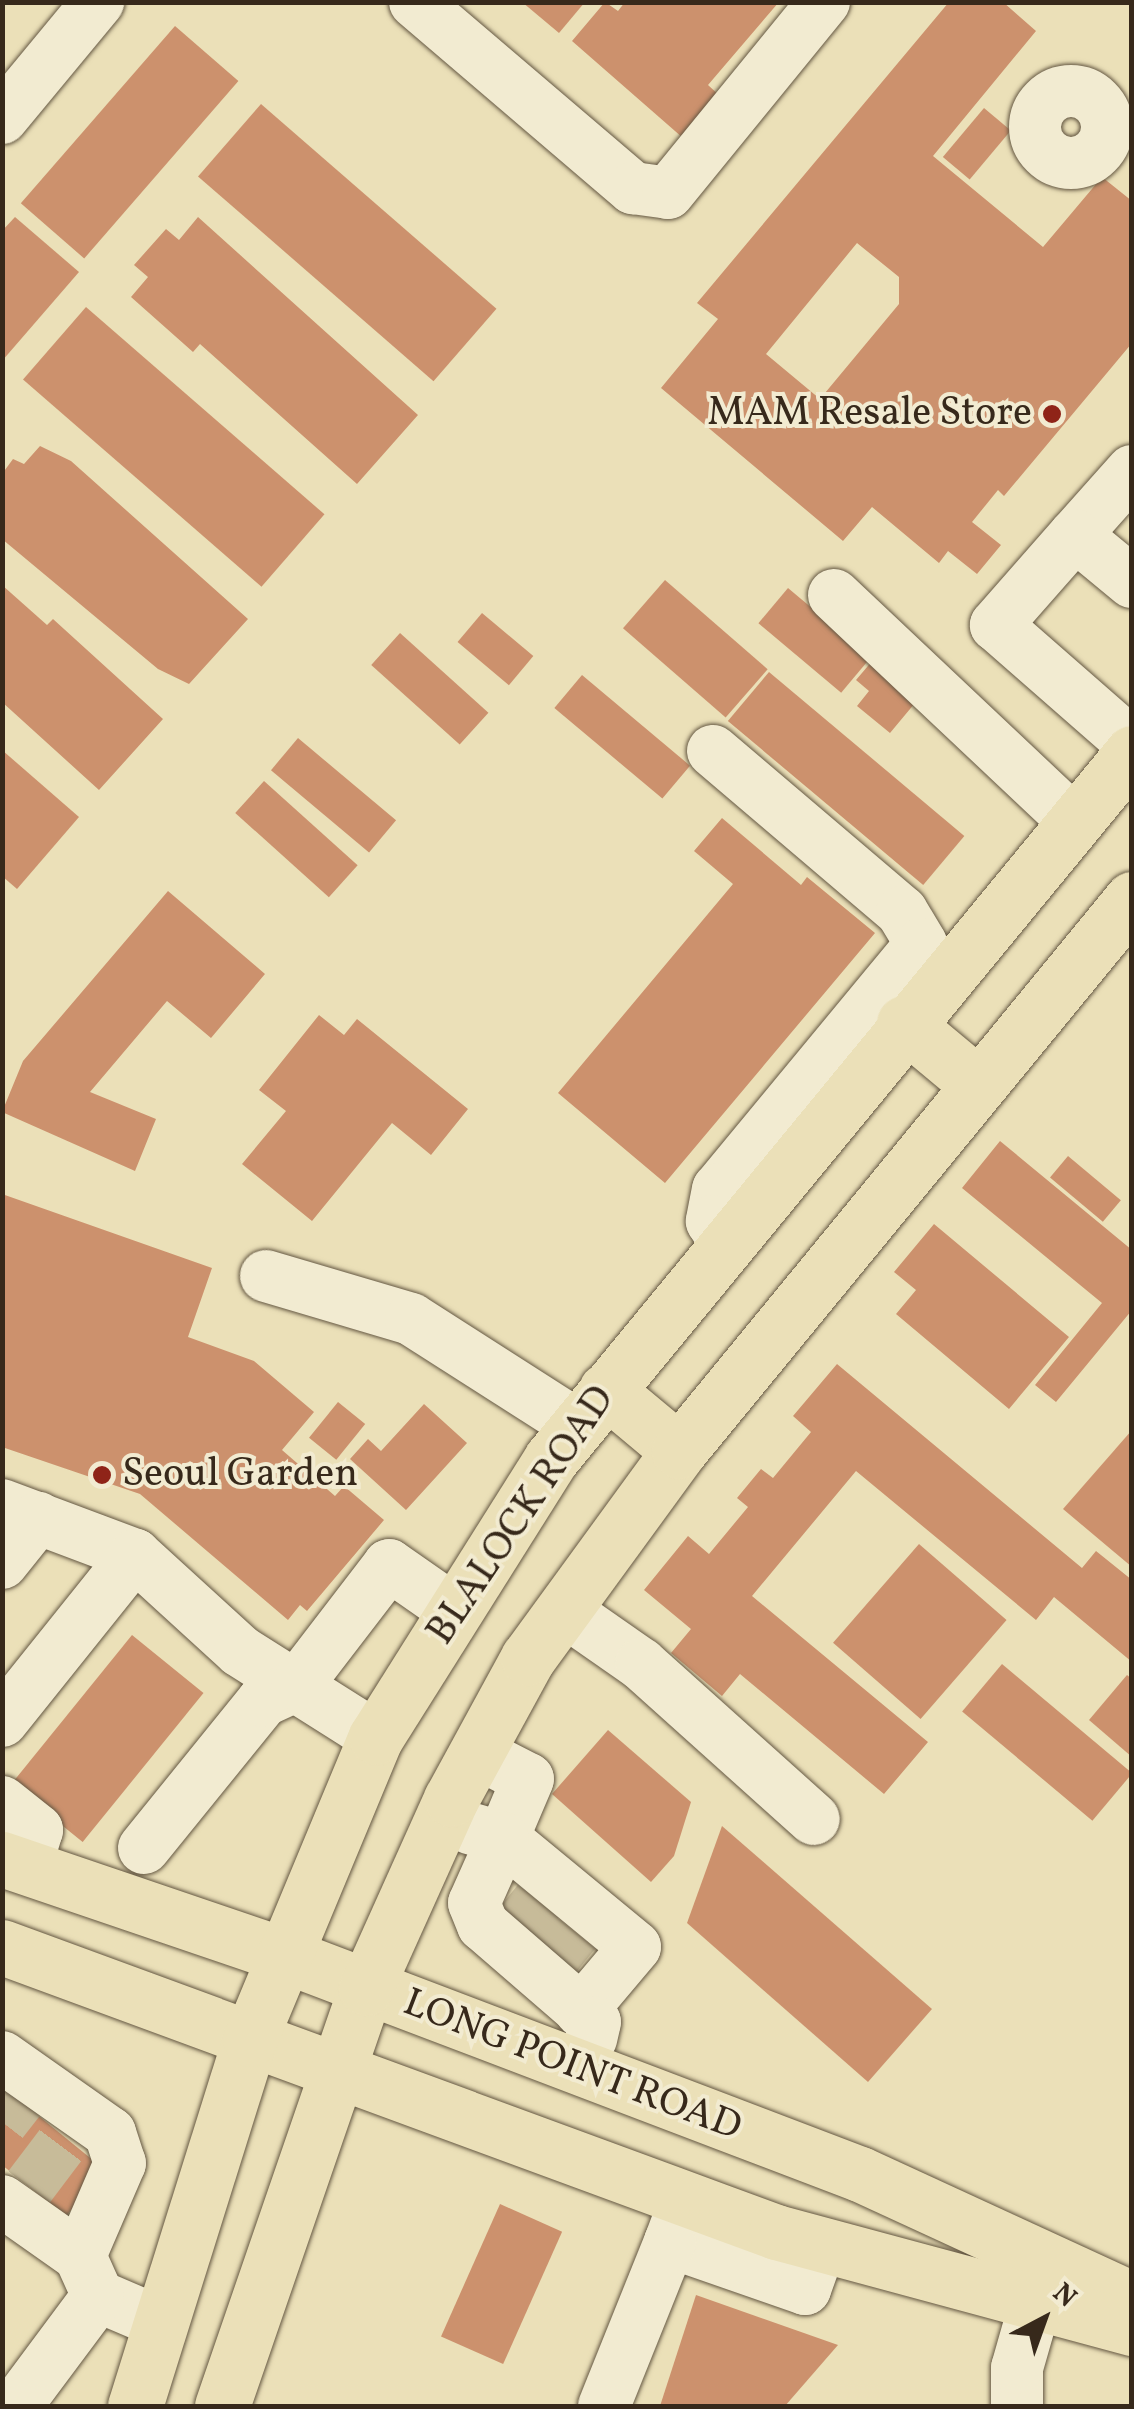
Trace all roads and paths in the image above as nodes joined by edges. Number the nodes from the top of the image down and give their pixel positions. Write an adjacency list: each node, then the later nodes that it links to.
1 (98, 2): 4 (street)
2 (415, 2): 3 (street)
3 (824, 2)
4 (2, 118)
5 (1132, 471): 6 (street)
6 (1075, 535): 7 (street); 9 (street)
7 (1132, 582)
8 (834, 594): 12 (street)
9 (1132, 744)
10 (713, 751): 14 (street)
11 (1132, 753): 12 (main road, BLALOCK ROAD)
12 (1074, 821): 14 (main road, BLALOCK ROAD)
13 (1132, 899): 15 (main road)
14 (891, 1011): 15 (main road); 17 (main road, BLALOCK ROAD)
15 (976, 1083): 18 (main road)
16 (266, 1276): 17 (street)
17 (592, 1408): 18 (main road); 22 (main road, BLALOCK ROAD)
18 (678, 1450): 23 (main road)
19 (20, 1511): 20 (street); 21 (street)
20 (135, 1555): 24 (street); 25 (street)
21 (2, 1564)
22 (455, 1611): 24 (street); 26 (main road, BLALOCK ROAD)
23 (565, 1611): 27 (main road); 29 (street)
24 (297, 1685): 26 (street); 32 (street)
25 (2, 1721)
26 (376, 1737): 36 (main road, BLALOCK ROAD)
27 (477, 1752): 30 (main road); 31 (street)
28 (2, 1802): 33 (street)
29 (814, 1819)
30 (442, 1820): 31 (street); 37 (main road)
31 (503, 1838): 34 (street); 34 (street)
32 (144, 1848)
33 (14, 1862): 36 (main road, LONG POINT ROAD)
34 (547, 1928): 38 (street); 38 (street)
35 (2, 1947): 39 (main road, LONG POINT ROAD)
36 (284, 1955): 37 (main road, LONG POINT ROAD); 39 (main road, BLALOCK ROAD)
37 (366, 1988): 40 (main road, LONG POINT ROAD); 41 (main road)
38 (581, 2011): 40 (street)
39 (250, 2039): 41 (main road, LONG POINT ROAD); 48 (main road, BLALOCK ROAD)
40 (583, 2070): 46 (main road, LONG POINT ROAD)
41 (335, 2071): 44 (main road, LONG POINT ROAD); 52 (main road)
42 (18, 2079): 45 (street)
43 (15, 2199): 45 (street)
44 (678, 2221): 47 (main road, LONG POINT ROAD); 53 (street)
45 (89, 2276): 48 (street); 50 (street)
46 (1132, 2300)
47 (1035, 2305): 49 (main road, LONG POINT ROAD); 54 (street)
48 (161, 2323): 51 (main road, BLALOCK ROAD)
49 (1132, 2328)
50 (16, 2406)
51 (134, 2406)
52 (222, 2406)
53 (604, 2406)
54 (1018, 2406)

